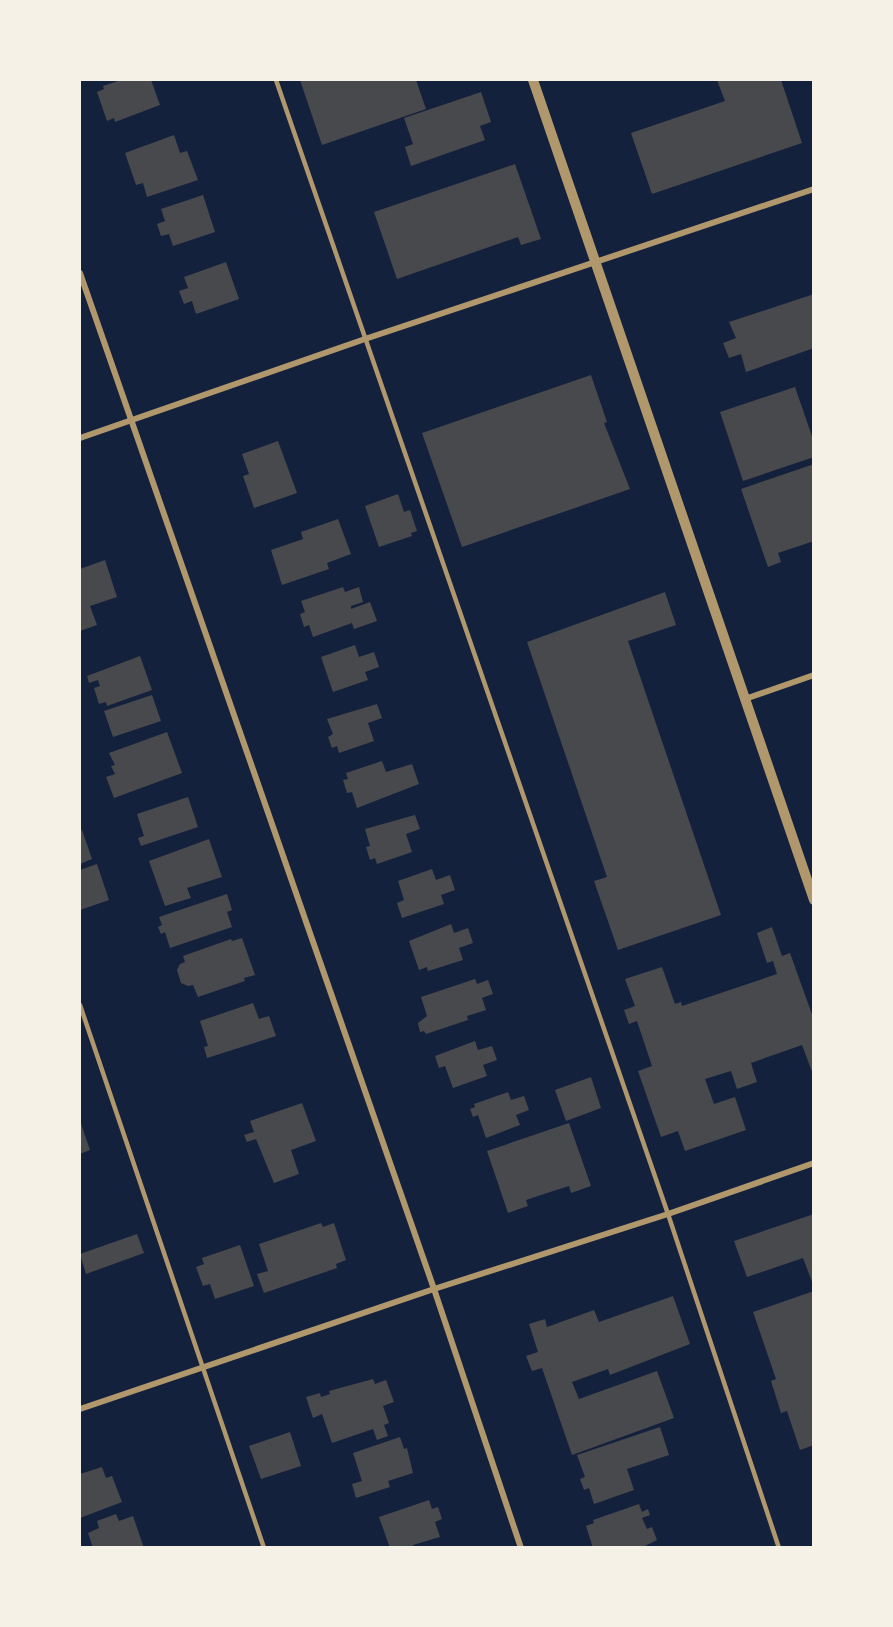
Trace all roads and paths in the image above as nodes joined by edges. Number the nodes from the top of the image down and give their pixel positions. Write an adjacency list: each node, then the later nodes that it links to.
1 (276, 80): 6 (lane)
2 (533, 80): 4 (street)
3 (813, 189): 4 (street)
4 (595, 261): 6 (street); 10 (street)
5 (80, 273): 7 (street)
6 (365, 339): 7 (street); 14 (lane)
7 (130, 420): 8 (street); 15 (street)
8 (80, 438)
9 (813, 675): 10 (street)
10 (745, 699): 11 (street)
11 (813, 900)
12 (80, 1005): 16 (lane)
13 (813, 1163): 14 (street)
14 (668, 1214): 15 (street); 20 (lane)
15 (434, 1289): 16 (street); 19 (street)
16 (203, 1367): 17 (street); 18 (lane)
17 (80, 1409)
18 (264, 1548)
19 (520, 1548)
20 (778, 1548)

